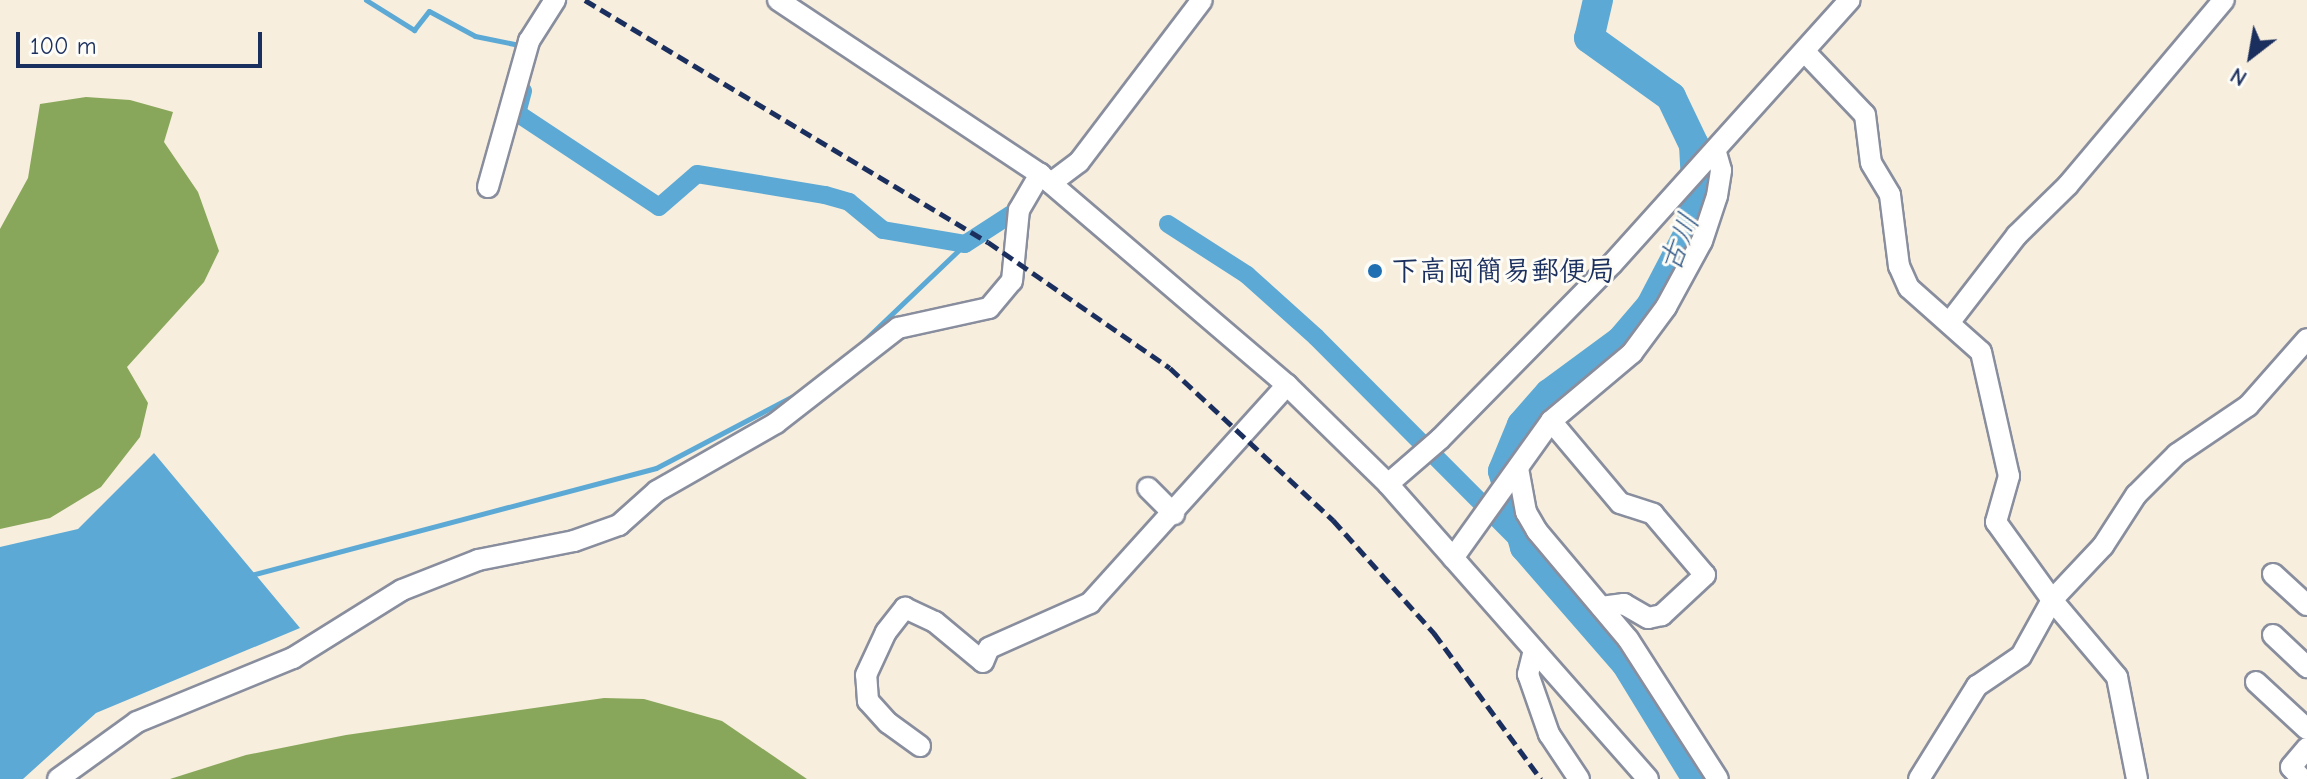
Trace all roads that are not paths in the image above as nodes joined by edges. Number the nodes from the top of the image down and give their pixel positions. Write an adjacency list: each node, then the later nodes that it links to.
1 (555, 0): 9 (street)
2 (778, 0): 8 (street)
3 (1202, 0): 8 (street)
4 (1850, 0): 6 (street)
5 (2224, 0): 10 (street)
6 (1805, 52): 7 (street); 10 (street)
7 (1713, 156): 13 (street); 15 (street)
8 (1046, 178): 12 (street); 30 (street)
9 (488, 187)
10 (1949, 323): 20 (street)
11 (2307, 339): 20 (street)
12 (1287, 385): 15 (street); 17 (street)
13 (1551, 421): 14 (street); 22 (street)
14 (1516, 471): 18 (street); 22 (street)
15 (1388, 484): 18 (street)
16 (1148, 488): 17 (street)
17 (1174, 514): 28 (street)
18 (1453, 558): 24 (street)
19 (2273, 574): 21 (street)
20 (2052, 600): 34 (street); 35 (street)
21 (2307, 605)
22 (1601, 607): 33 (street)
23 (2273, 635): 25 (street)
24 (1534, 650): 31 (street); 32 (street)
25 (2307, 667)
26 (2256, 682): 27 (street)
27 (2307, 729)
28 (920, 746)
29 (2307, 748): 36 (street)
30 (58, 779)
31 (1579, 779)
32 (1648, 779)
33 (1718, 779)
34 (1919, 779)
35 (2137, 779)
36 (2302, 779)

